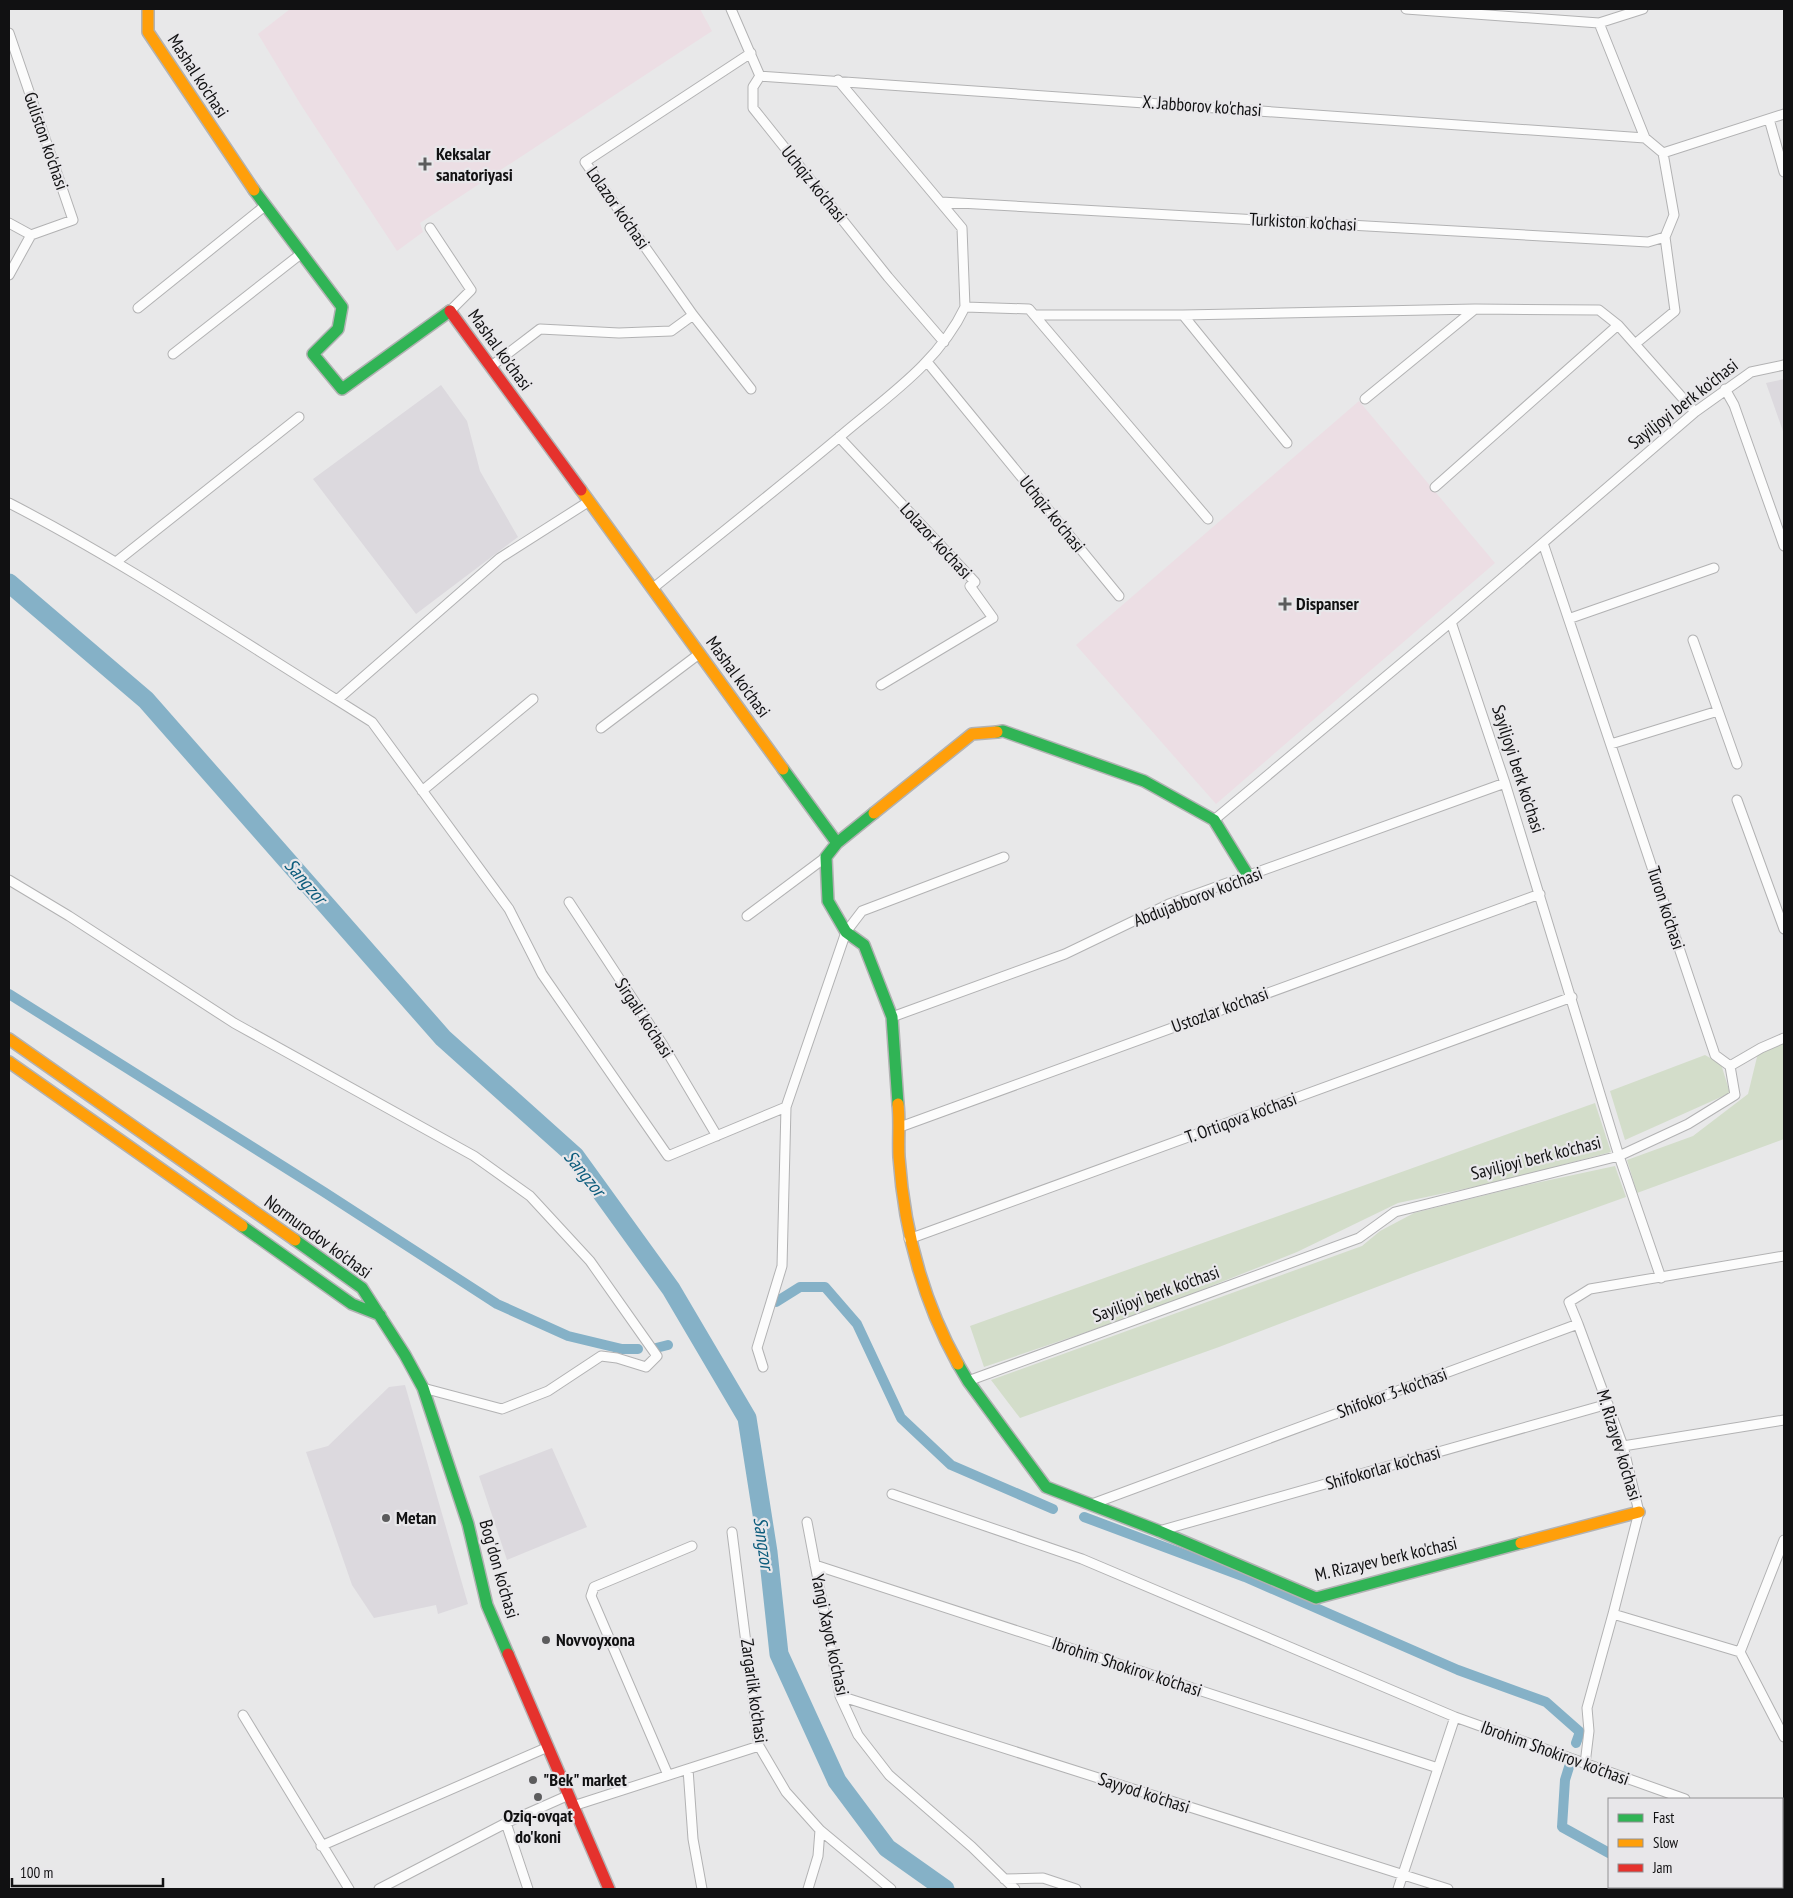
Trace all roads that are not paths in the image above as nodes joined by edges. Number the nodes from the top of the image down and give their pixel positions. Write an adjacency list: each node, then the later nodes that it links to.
1 (148, 9): 16 (street, Mashal ko'chasi)
2 (731, 9): 7 (street)
3 (1406, 9): 5 (street)
4 (1643, 9): 5 (street)
5 (1599, 23): 12 (street)
6 (9, 33): 19 (street, Guliston ko'chasi)
7 (751, 53): 8 (street); 27 (street, Lolazor ko'chasi)
8 (760, 76): 9 (street, X. Jabborov ko'chasi); 31 (street, Uchqiz ko'chasi)
9 (838, 80): 12 (street, X. Jabborov ko'chasi); 15 (street)
10 (1784, 114): 11 (street)
11 (1770, 119): 13 (street); 14 (street)
12 (1645, 138): 13 (street)
13 (1663, 153): 20 (street)
14 (1784, 172)
15 (941, 202): 20 (street, Turkiston ko'chasi); 23 (street)
16 (266, 205): 21 (street, Mashal ko'chasi); 24 (street)
17 (9, 223): 19 (street)
18 (430, 228): 26 (street)
19 (31, 235): 22 (street)
20 (1665, 236): 32 (street)
21 (302, 253): 26 (street, Mashal ko'chasi); 33 (street)
22 (9, 275)
23 (965, 307): 28 (street); 31 (street)
24 (138, 308)
25 (1476, 309): 29 (street); 30 (street); 39 (street)
26 (450, 311): 36 (street, Mashal ko'chasi)
27 (693, 315): 36 (street); 37 (street, Lolazor ko'chasi)
28 (1034, 315): 29 (street); 47 (street)
29 (1183, 315): 43 (street)
30 (1618, 326): 32 (street); 44 (street)
31 (944, 342): 34 (street)
32 (1635, 344): 40 (street)
33 (172, 354)
34 (928, 363): 42 (street); 53 (street, Uchqiz ko'chasi)
35 (1784, 365): 38 (street, Sayiljoyi berk ko'chasi)
36 (490, 367): 45 (street, Mashal ko'chasi)
37 (751, 389)
38 (1725, 389): 40 (street, Sayiljoyi berk ko'chasi); 49 (street)
39 (1365, 399)
40 (1695, 412): 48 (street, Sayiljoyi berk ko'chasi)
41 (299, 417): 50 (street)
42 (839, 437): 52 (street); 58 (street, Lolazor ko'chasi)
43 (1287, 443)
44 (1435, 487)
45 (588, 502): 52 (street, Mashal ko'chasi); 60 (street)
46 (9, 503): 50 (street)
47 (1208, 519)
48 (1543, 543): 54 (street, Turon ko'chasi); 55 (street, Sayiljoyi berk ko'chasi)
49 (1784, 546)
50 (116, 562): 60 (street)
51 (1714, 568): 54 (street)
52 (652, 589): 57 (street, Mashal ko'chasi)
53 (1119, 596)
54 (1570, 618): 63 (street, Turon ko'chasi)
55 (1451, 622): 65 (street, Sayiljoyi berk ko'chasi); 68 (street, Sayiljoyi berk ko'chasi)
56 (1693, 640): 61 (street)
57 (699, 654): 62 (street); 69 (street, Mashal ko'chasi)
58 (881, 685)
59 (533, 699): 66 (street)
60 (336, 700): 66 (street)
61 (1718, 711): 63 (street); 64 (street)
62 (600, 728)
63 (1612, 744): 84 (street, Turon ko'chasi)
64 (1737, 764)
65 (1505, 783): 72 (street, Abdujabborov ko'chasi); 74 (street, Sayiljoyi berk ko'chasi)
66 (422, 790): 87 (street)
67 (1737, 800): 77 (street)
68 (1214, 820): 69 (street); 72 (street)
69 (837, 843): 71 (street)
70 (1004, 857): 78 (street)
71 (826, 858): 76 (street); 78 (street)
72 (1249, 877): 80 (street, Abdujabborov ko'chasi)
73 (9, 880): 96 (street)
74 (1540, 894): 79 (street, Sayiljoyi berk ko'chasi); 86 (street, Ustozlar ko'chasi)
75 (569, 902): 87 (street, Sirgali ko'chasi)
76 (747, 916)
77 (1784, 929)
78 (846, 932): 80 (street, M. Rizayev berk ko'chasi); 85 (street)
79 (1572, 997): 88 (street, Sayiljoyi berk ko'chasi); 89 (street, T. Ortiqova ko'chasi)
80 (892, 1017): 86 (street, M. Rizayev berk ko'chasi)
81 (1784, 1038): 84 (street)
82 (9, 1039): 92 (street, Normurodov ko'chasi)
83 (9, 1062): 92 (street, Normurodov ko'chasi)
84 (1730, 1066): 88 (street)
85 (786, 1107): 87 (street); 94 (street)
86 (900, 1127): 89 (street, M. Rizayev berk ko'chasi)
87 (717, 1136)
88 (1619, 1156): 91 (street); 95 (street, Sayiljoyi berk ko'chasi)
89 (910, 1239): 95 (street, M. Rizayev berk ko'chasi)
90 (1784, 1256): 91 (street)
91 (1661, 1278): 93 (street)
92 (380, 1315): 96 (street, Bog'don ko'chasi)
93 (1578, 1324): 97 (street, M. Rizayev ko'chasi); 101 (street, Shifokor 3-ko'chasi)
94 (763, 1367)
95 (968, 1382): 101 (street, M. Rizayev berk ko'chasi)
96 (423, 1388): 116 (street, Bog'don ko'chasi)
97 (1608, 1404): 99 (street, M. Rizayev ko'chasi); 104 (street, Shifokorlar ko'chasi)
98 (1784, 1420): 99 (street)
99 (1623, 1446): 102 (street, M. Rizayev ko'chasi)
100 (892, 1494): 113 (street, Ibrohim Shokirov ko'chasi)
101 (1092, 1504): 104 (street, M. Rizayev berk ko'chasi)
102 (1639, 1512): 104 (street, M. Rizayev berk ko'chasi); 109 (street, M. Rizayev ko'chasi)
103 (807, 1522): 108 (street, Yangi Xayot ko'chasi)
104 (1159, 1531)
105 (732, 1532): 115 (street, Zargarlik ko'chasi)
106 (1784, 1540): 110 (street)
107 (692, 1546): 120 (street)
108 (815, 1565): 111 (street, Yangi Xayot ko'chasi); 118 (street, Ibrohim Shokirov ko'chasi)
109 (1613, 1614): 110 (street); 117 (street, M. Rizayev ko'chasi)
110 (1740, 1652): 114 (street)
111 (840, 1696): 126 (street, Sayyod ko'chasi); 127 (street, Yangi Xayot ko'chasi)
112 (243, 1715): 125 (street)
113 (1455, 1717): 117 (street, Ibrohim Shokirov ko'chasi); 118 (street)
114 (1784, 1737)
115 (759, 1746): 119 (street); 124 (street, Zargarlik ko'chasi)
116 (548, 1747): 122 (street, Bog'don ko'chasi); 125 (street)
117 (1585, 1764): 121 (street, Ibrohim Shokirov ko'chasi)
118 (1438, 1768): 126 (street)
119 (688, 1769): 120 (street); 132 (street)
120 (668, 1775): 122 (street)
121 (1681, 1798)
122 (571, 1801): 123 (street); 131 (street, Bog'don ko'chasi)
123 (506, 1823): 129 (street); 130 (street)
124 (820, 1830): 133 (street); 134 (street, Zargarlik ko'chasi)
125 (321, 1846): 128 (street)
126 (1402, 1875): 137 (street); 138 (street, Sayyod ko'chasi)
127 (1004, 1879): 135 (street, Yangi Xayot ko'chasi); 136 (street)
128 (349, 1889)
129 (379, 1889)
130 (528, 1889)
131 (609, 1889)
132 (702, 1889)
133 (808, 1889)
134 (891, 1889)
135 (1014, 1889)
136 (1076, 1889)
137 (1398, 1889)
138 (1448, 1889)

